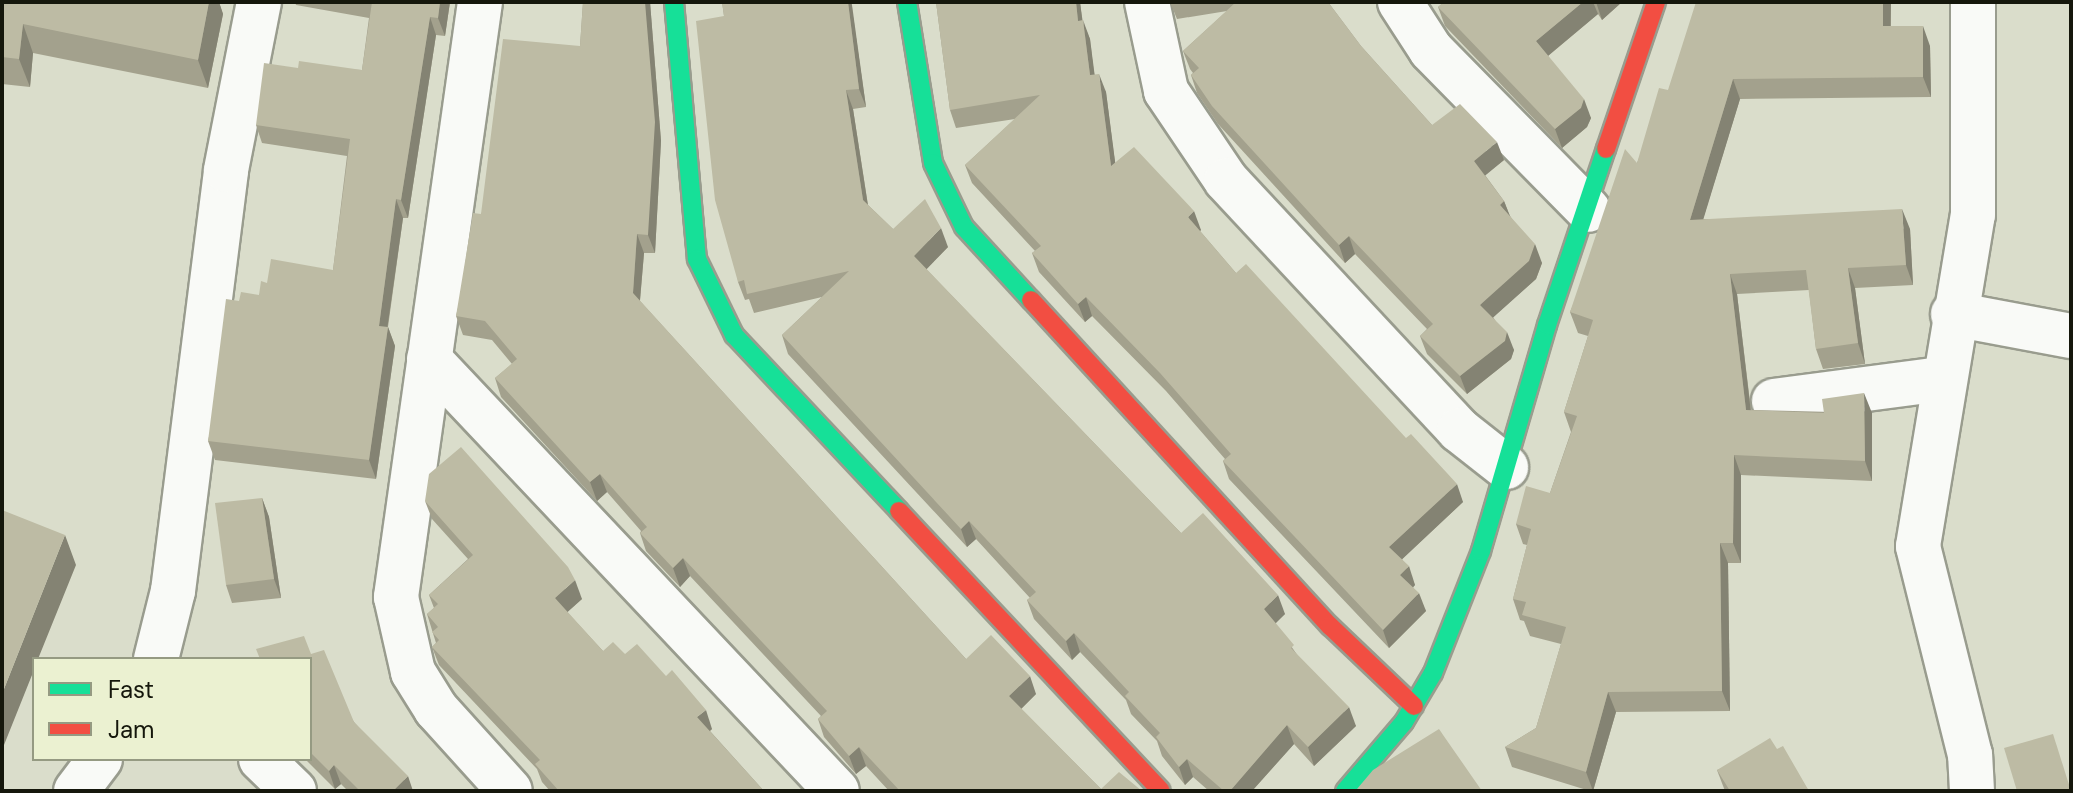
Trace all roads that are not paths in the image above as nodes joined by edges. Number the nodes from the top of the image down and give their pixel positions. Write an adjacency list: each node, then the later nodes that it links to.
1 (259, 2): 16 (street)
2 (480, 2): 12 (street)
3 (674, 2): 24 (street)
4 (907, 2): 17 (street)
5 (1147, 2): 15 (street)
6 (1400, 2): 9 (street)
7 (1656, 2): 9 (street)
8 (1973, 2): 10 (street)
9 (1588, 210): 15 (street)
10 (1953, 314): 11 (street); 13 (street)
11 (2071, 336)
12 (429, 359): 22 (street); 23 (street)
13 (1942, 379): 14 (street); 26 (street)
14 (1774, 401)
15 (1506, 467): 17 (street)
16 (167, 654)
17 (1414, 706): 25 (street)
18 (98, 761): 20 (street)
19 (263, 761): 21 (street)
20 (76, 791)
21 (294, 791)
22 (510, 791)
23 (837, 791)
24 (1161, 791)
25 (1345, 791)
26 (1972, 791)

